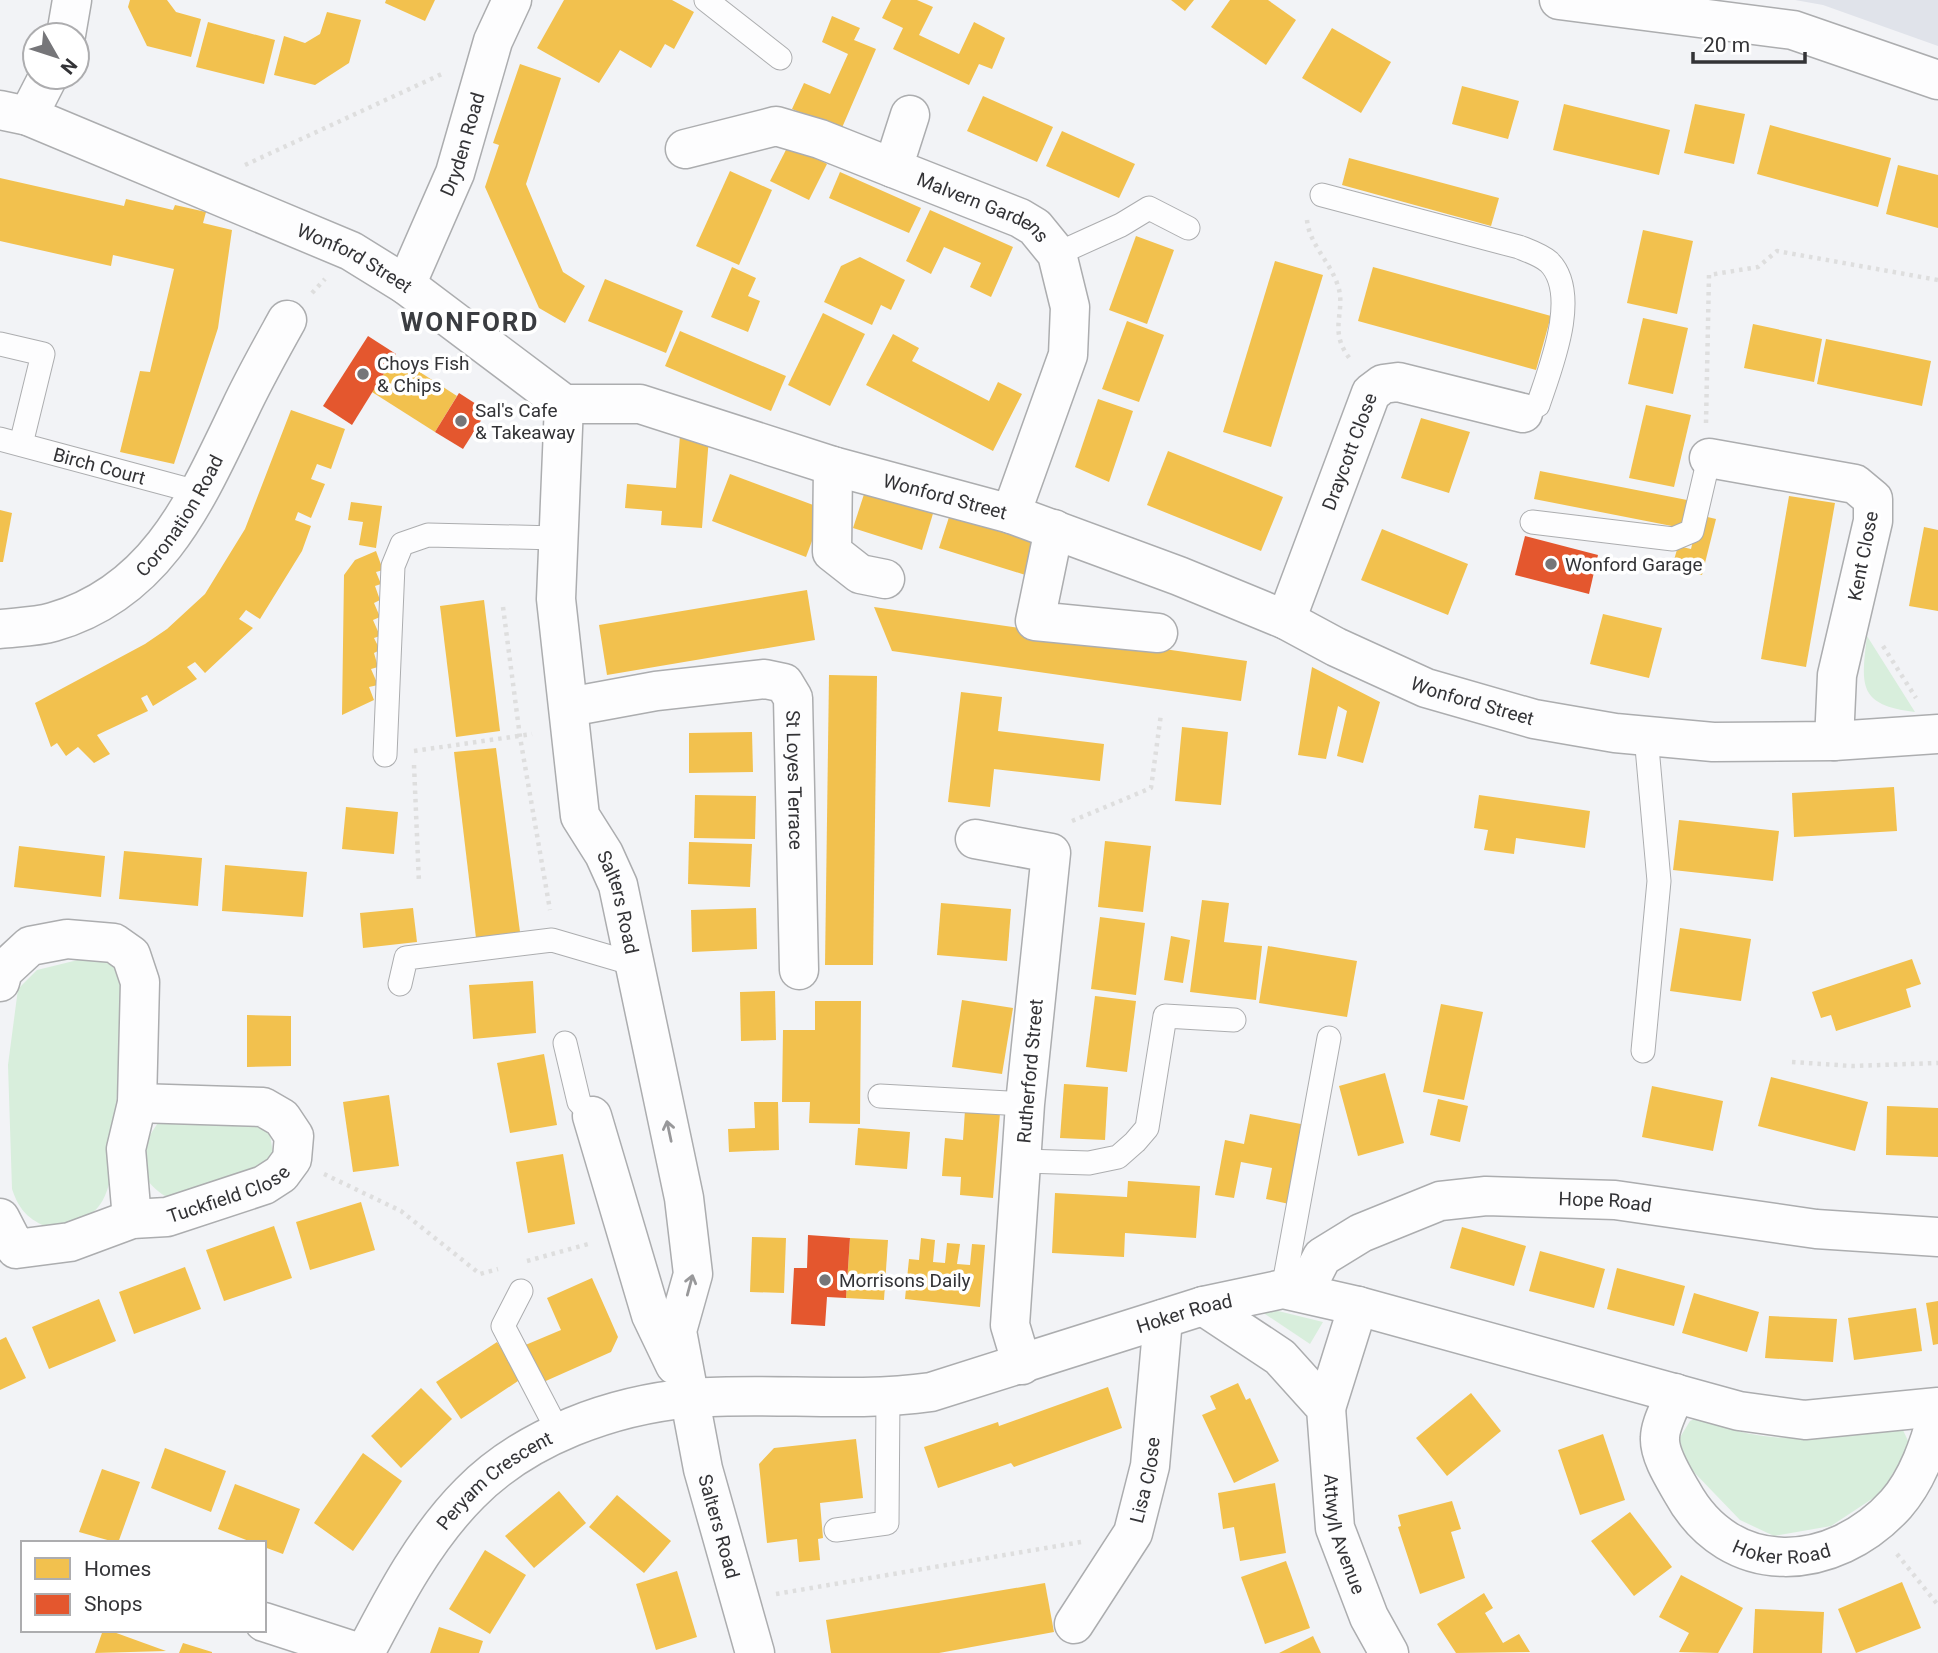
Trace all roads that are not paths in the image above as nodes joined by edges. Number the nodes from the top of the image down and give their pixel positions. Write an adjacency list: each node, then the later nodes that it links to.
1 (72, 0): 5 (street)
2 (512, 0): 16 (street, Dryden Road)
3 (706, 0): 6 (lane)
4 (1559, 0): 7 (street)
5 (68, 21)
6 (780, 58)
7 (1938, 80)
8 (35, 91): 9 (street)
9 (14, 113): 16 (street, Wonford Street)
10 (910, 115): 12 (street, Malvern Gardens)
11 (685, 149): 12 (street)
12 (893, 168): 15 (street, Malvern Gardens)
13 (1322, 195): 20 (lane)
14 (1188, 228): 15 (lane)
15 (1057, 254): 25 (street, Malvern Gardens)
16 (406, 285): 19 (street, Wonford Street)
17 (287, 320): 24 (street, Coronation Road)
18 (0, 344): 21 (lane)
19 (564, 404): 23 (street, Wonford Street); 28 (street, Salters Road)
20 (1523, 413): 30 (street, Draycott Close)
21 (11, 442): 24 (lane, Birch Court)
22 (1709, 458): 26 (lane); 36 (street, Kent Close)
23 (833, 466): 25 (street, Wonford Street); 29 (street)
24 (201, 493): 31 (street, Coronation Road)
25 (1011, 514): 27 (street, Wonford Street)
26 (1532, 522)
27 (1054, 529): 30 (street, Wonford Street); 32 (street)
28 (557, 538): 33 (street, Salters Road); 37 (lane)
29 (885, 579)
30 (1286, 620): 35 (street, Wonford Street)
31 (0, 629)
32 (1158, 633)
33 (569, 707): 39 (street, Salters Road); 40 (street, St Loyes Terrace)
34 (1938, 734): 36 (street, Wonford Street)
35 (1646, 736): 36 (street, Wonford Street); 46 (lane)
36 (1834, 740)
37 (386, 755)
38 (975, 839): 49 (street, Rutherford Street)
39 (634, 964): 42 (lane); 62 (street, Salters Road, one-way to 39)
40 (799, 970)
41 (0, 982): 48 (street)
42 (400, 984)
43 (1234, 1020): 51 (lane)
44 (1329, 1038): 55 (lane)
45 (565, 1043): 50 (lane)
46 (1643, 1051)
47 (880, 1096): 49 (lane)
48 (137, 1102): 52 (street); 52 (street, Tuckfield Close)
49 (1025, 1104): 51 (street, Rutherford Street)
50 (592, 1116): 62 (street, Salters Road)
51 (1023, 1161): 60 (street, Rutherford Street)
52 (132, 1219): 54 (street, Tuckfield Close)
53 (1938, 1237): 55 (street, Hope Road)
54 (5, 1245)
55 (1293, 1290): 57 (street, Hoker Road); 58 (street, Hoker Road)
56 (522, 1291): 67 (lane)
57 (1203, 1306): 59 (street, Hoker Road); 65 (street)
58 (1358, 1306): 61 (street, Hoker Road); 65 (street, Attwyll Avenue)
59 (1163, 1319): 60 (street, Hoker Road); 70 (street, Lisa Close)
60 (1023, 1365): 63 (street, Hoker Road)
61 (1675, 1393): 64 (street, Hoker Road); 66 (street, Hoker Road)
62 (691, 1398): 63 (street, Hoker Road); 67 (street, Peryam Crescent); 72 (street, Salters Road)
63 (888, 1398): 68 (lane)
64 (1938, 1407)
65 (1326, 1408): 73 (street, Attwyll Avenue)
66 (1938, 1413)
67 (559, 1433): 71 (street, Peryam Crescent)
68 (836, 1530)
69 (266, 1623): 71 (street, Peryam Crescent)
70 (1074, 1624)
71 (363, 1653)
72 (755, 1653)
73 (1388, 1653)

